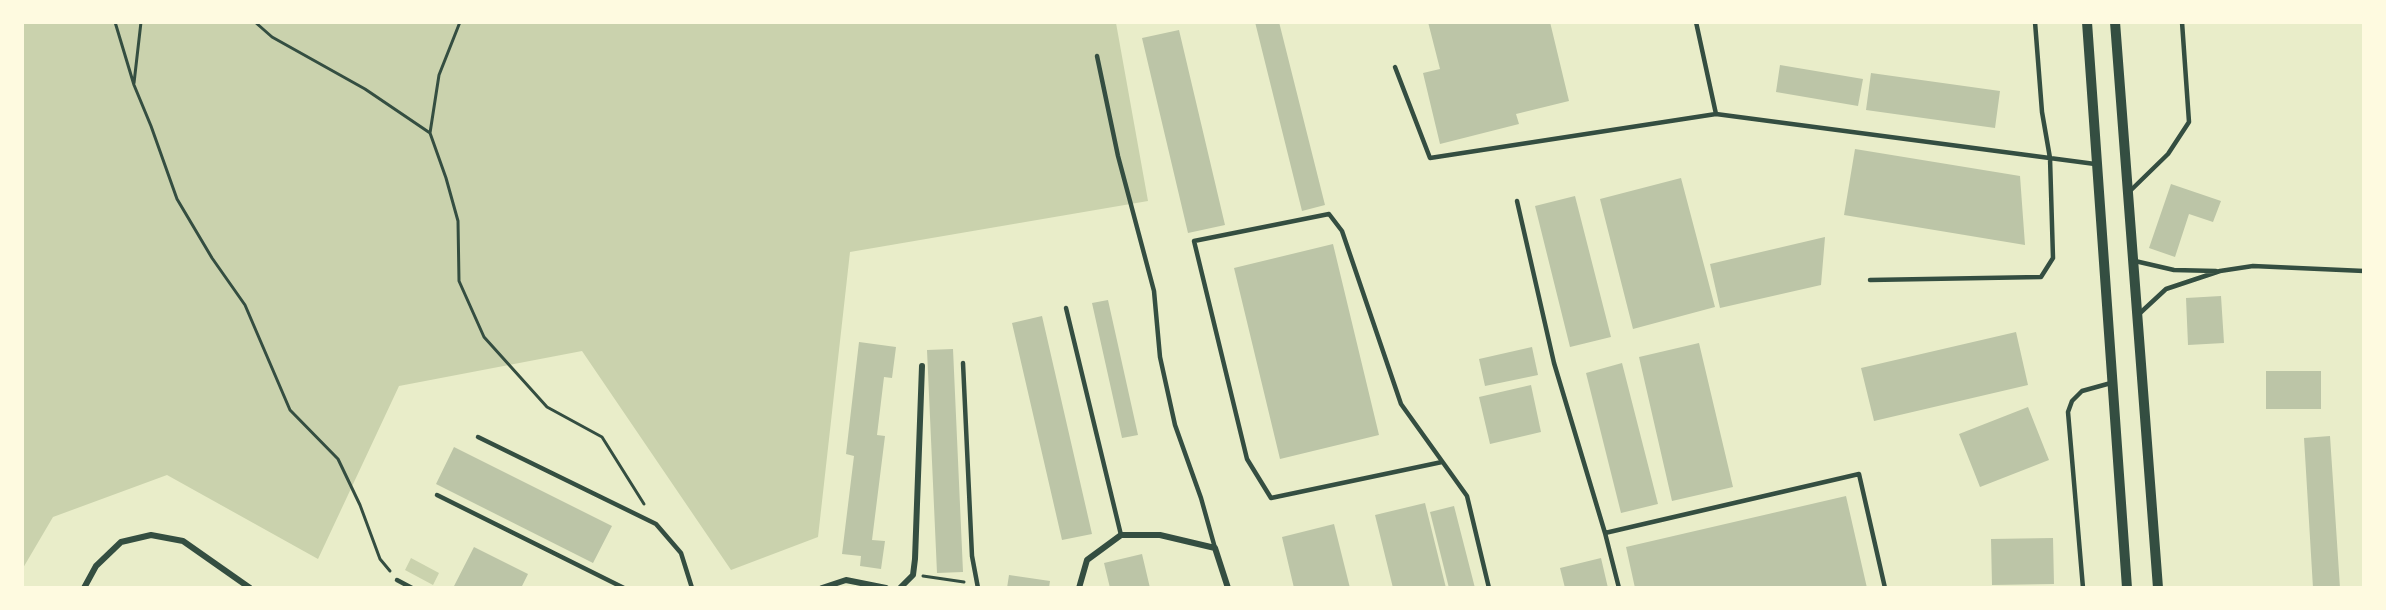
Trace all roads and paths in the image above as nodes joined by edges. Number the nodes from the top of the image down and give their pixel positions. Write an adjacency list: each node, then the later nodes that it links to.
1 (115, 22): 12 (path)
2 (141, 22): 12 (path)
3 (255, 22): 14 (path)
4 (460, 22): 14 (path)
5 (1696, 22): 13 (lane)
6 (2035, 22): 15 (lane)
7 (2087, 22): 16 (street)
8 (2115, 22): 17 (street)
9 (2182, 22): 17 (lane)
10 (1097, 56): 34 (lane)
11 (1395, 67): 13 (lane)
12 (134, 85): 36 (path)
13 (1716, 114): 15 (lane)
14 (430, 133): 31 (path)
15 (2050, 158): 16 (lane); 22 (lane)
16 (2095, 164): 27 (street)
17 (2127, 194): 19 (street)
18 (1517, 201): 32 (lane)
19 (2132, 261): 20 (lane); 24 (street)
20 (2220, 271): 21 (lane); 24 (lane)
21 (2364, 271)
22 (1870, 280)
23 (1066, 308): 33 (lane)
24 (2137, 316): 53 (street)
25 (963, 363): 37 (lane)
26 (922, 366): 35 (street)
27 (2111, 383): 51 (lane); 52 (street)
28 (478, 437): 31 (lane)
29 (1442, 462): 29 (lane); 48 (lane)
30 (437, 495): 41 (lane)
31 (657, 524): 42 (lane)
32 (1605, 533): 49 (lane); 50 (lane)
33 (1121, 535): 34 (street); 46 (street)
34 (1215, 548): 47 (street)
35 (913, 575): 37 (path); 45 (street)
36 (397, 580): 40 (lane)
37 (979, 586)
38 (84, 588): 39 (street)
39 (250, 588)
40 (412, 588)
41 (624, 588)
42 (692, 588)
43 (822, 588): 44 (street)
44 (886, 588)
45 (900, 588)
46 (1079, 588)
47 (1228, 588)
48 (1489, 588)
49 (1619, 588)
50 (1885, 588)
51 (2083, 588)
52 (2127, 588)
53 (2158, 588)

